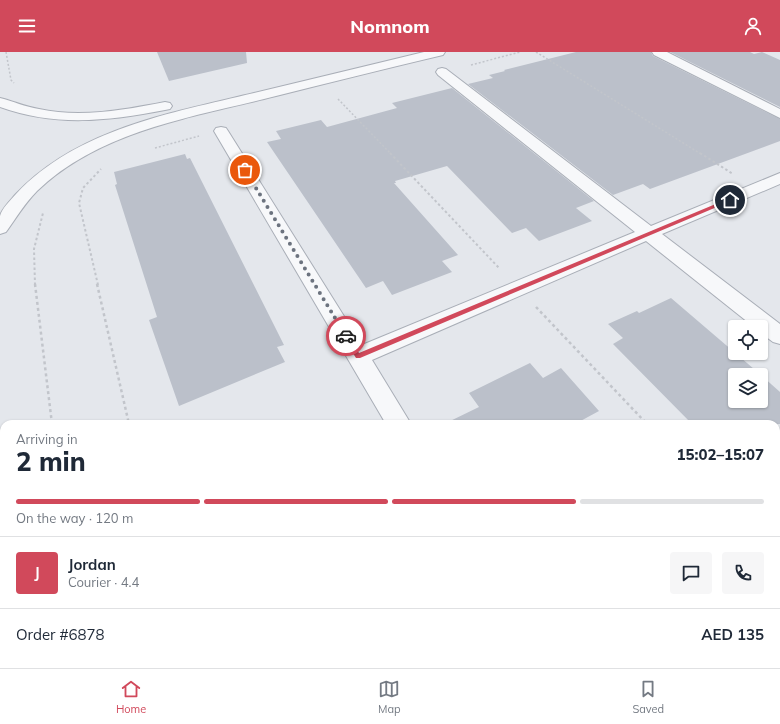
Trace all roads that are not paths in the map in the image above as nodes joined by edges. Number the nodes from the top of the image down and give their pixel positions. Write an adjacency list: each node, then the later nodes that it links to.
1 (392, 52): 7 (street)
2 (418, 52): 5 (street)
3 (439, 52): 5 (street)
4 (658, 52): 8 (street)
5 (378, 67): 11 (street)
6 (442, 72): 12 (street)
7 (0, 102)
8 (780, 114)
9 (221, 131): 14 (street)
10 (780, 178): 12 (street)
11 (0, 228)
12 (649, 233): 13 (street); 14 (street)
13 (780, 336)
14 (358, 356): 15 (street)
15 (397, 420)

